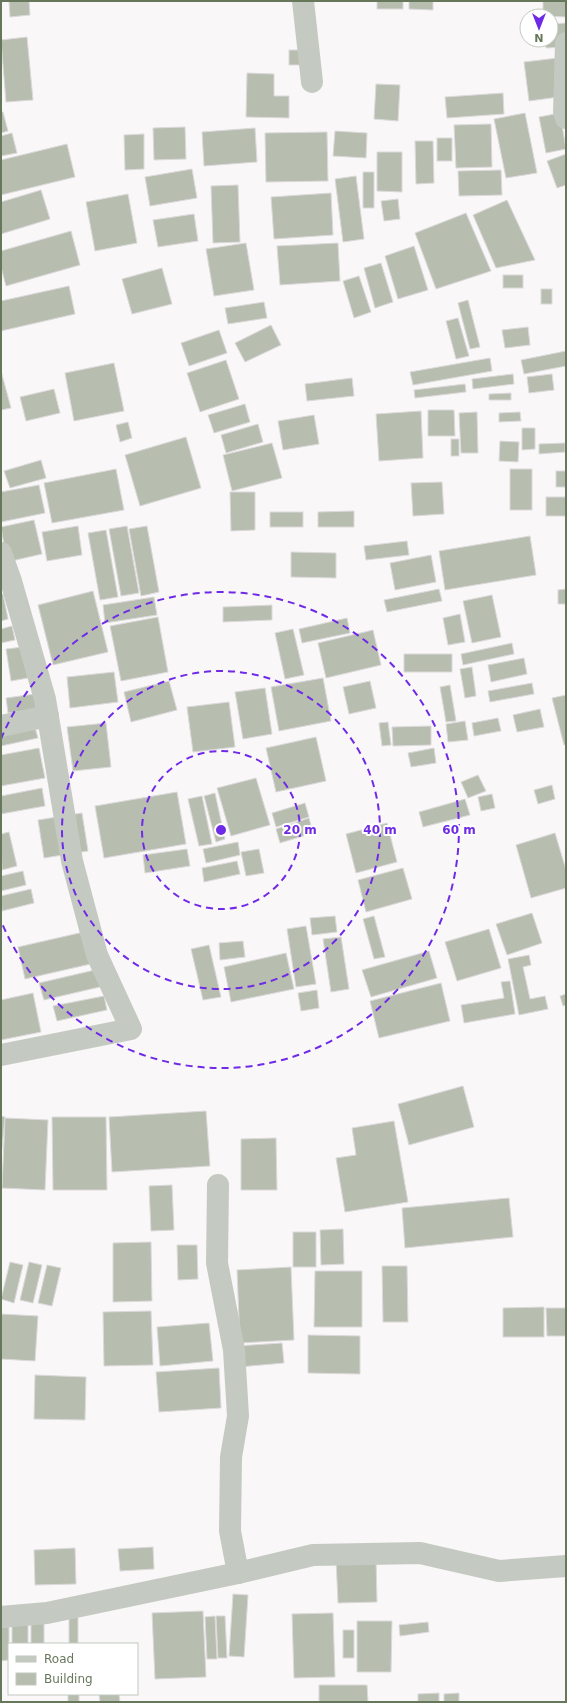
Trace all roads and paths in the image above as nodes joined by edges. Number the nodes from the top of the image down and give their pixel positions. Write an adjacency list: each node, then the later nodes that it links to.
1 (303, 1): 3 (street)
2 (566, 43): 4 (street)
3 (312, 82)
4 (566, 118)
5 (1, 553): 6 (street)
6 (48, 716): 7 (street); 8 (street)
7 (1, 726)
8 (1, 1055)
9 (218, 1185): 11 (street)
10 (566, 1566): 11 (street)
11 (238, 1573): 12 (street)
12 (1, 1617)

